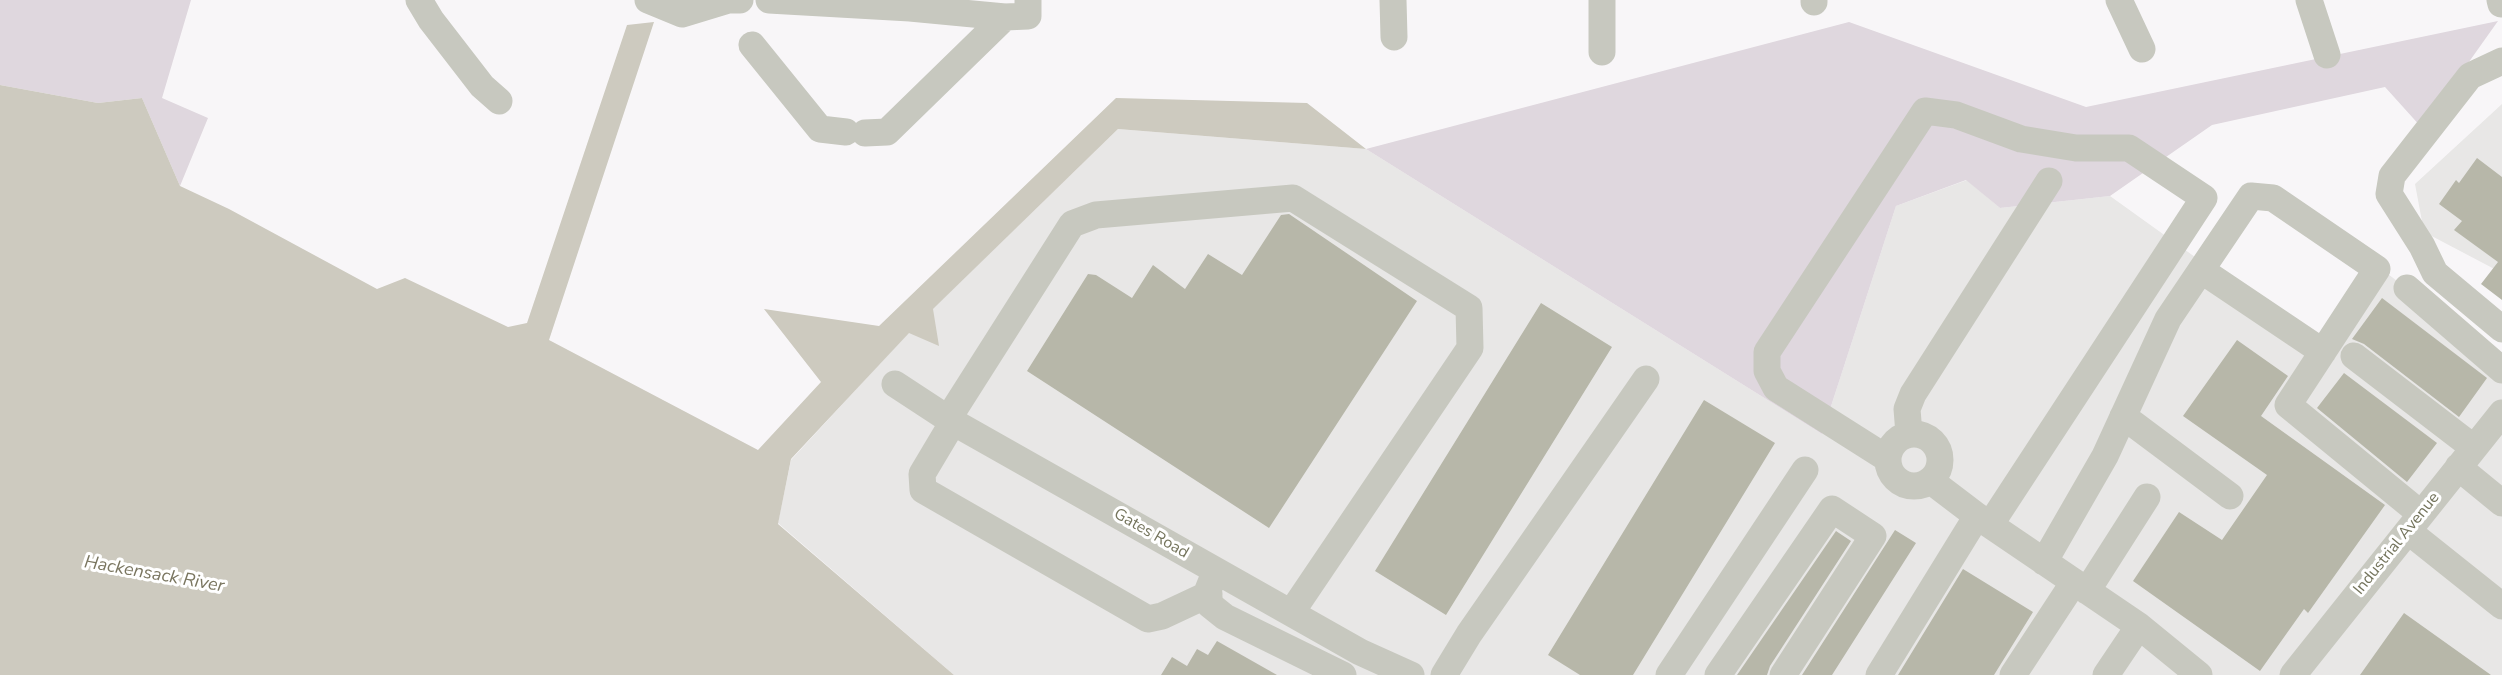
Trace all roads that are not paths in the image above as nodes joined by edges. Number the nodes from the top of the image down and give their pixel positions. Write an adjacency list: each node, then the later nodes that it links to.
1 (419, 0): 16 (street)
2 (648, 0): 3 (street)
3 (740, 0)
4 (769, 0): 9 (street)
5 (1393, 0): 10 (street)
6 (1602, 0): 13 (street)
7 (2119, 0): 12 (street)
8 (2309, 0): 14 (street)
9 (1020, 11): 11 (street)
10 (1394, 37)
11 (752, 45)
12 (2142, 49)
13 (1602, 52)
14 (2327, 55)
15 (2502, 61): 20 (street)
16 (499, 101)
17 (2049, 181): 29 (street)
18 (2201, 270): 22 (street); 22 (street); 27 (street)
19 (2407, 288): 23 (street)
20 (2502, 329)
21 (2354, 356): 30 (street)
22 (2317, 361): 38 (street)
23 (2502, 370)
24 (1646, 379): 47 (street)
25 (895, 384): 28 (street, Gates Road)
26 (2502, 413): 30 (street, Industrial Avenue)
27 (2123, 416): 34 (street); 39 (street)
28 (950, 420): 40 (street, Gates Road); 40 (street); 43 (street)
29 (1909, 434): 31 (street); 33 (street)
30 (2466, 457): 36 (street); 38 (street, Industrial Avenue)
31 (1888, 459): 33 (street); 37 (street)
32 (1805, 470): 48 (street)
33 (1931, 481): 37 (street)
34 (2230, 496)
35 (2147, 497): 41 (street)
36 (2502, 502)
37 (1984, 520): 39 (street); 51 (street)
38 (2414, 522): 42 (street); 55 (street, Industrial Avenue)
39 (2044, 562): 41 (street)
40 (1212, 582): 43 (street, Gates Road); 46 (street)
41 (2080, 587): 44 (street); 52 (street)
42 (2502, 606)
43 (1291, 613): 45 (street, Gates Road)
44 (2139, 627): 53 (street); 54 (street)
45 (1397, 672)
46 (1343, 675)
47 (1444, 675)
48 (1669, 675)
49 (1718, 675): 50 (street)
50 (1784, 675)
51 (1880, 675)
52 (2013, 675)
53 (2106, 675)
54 (2199, 675)
55 (2292, 675)

